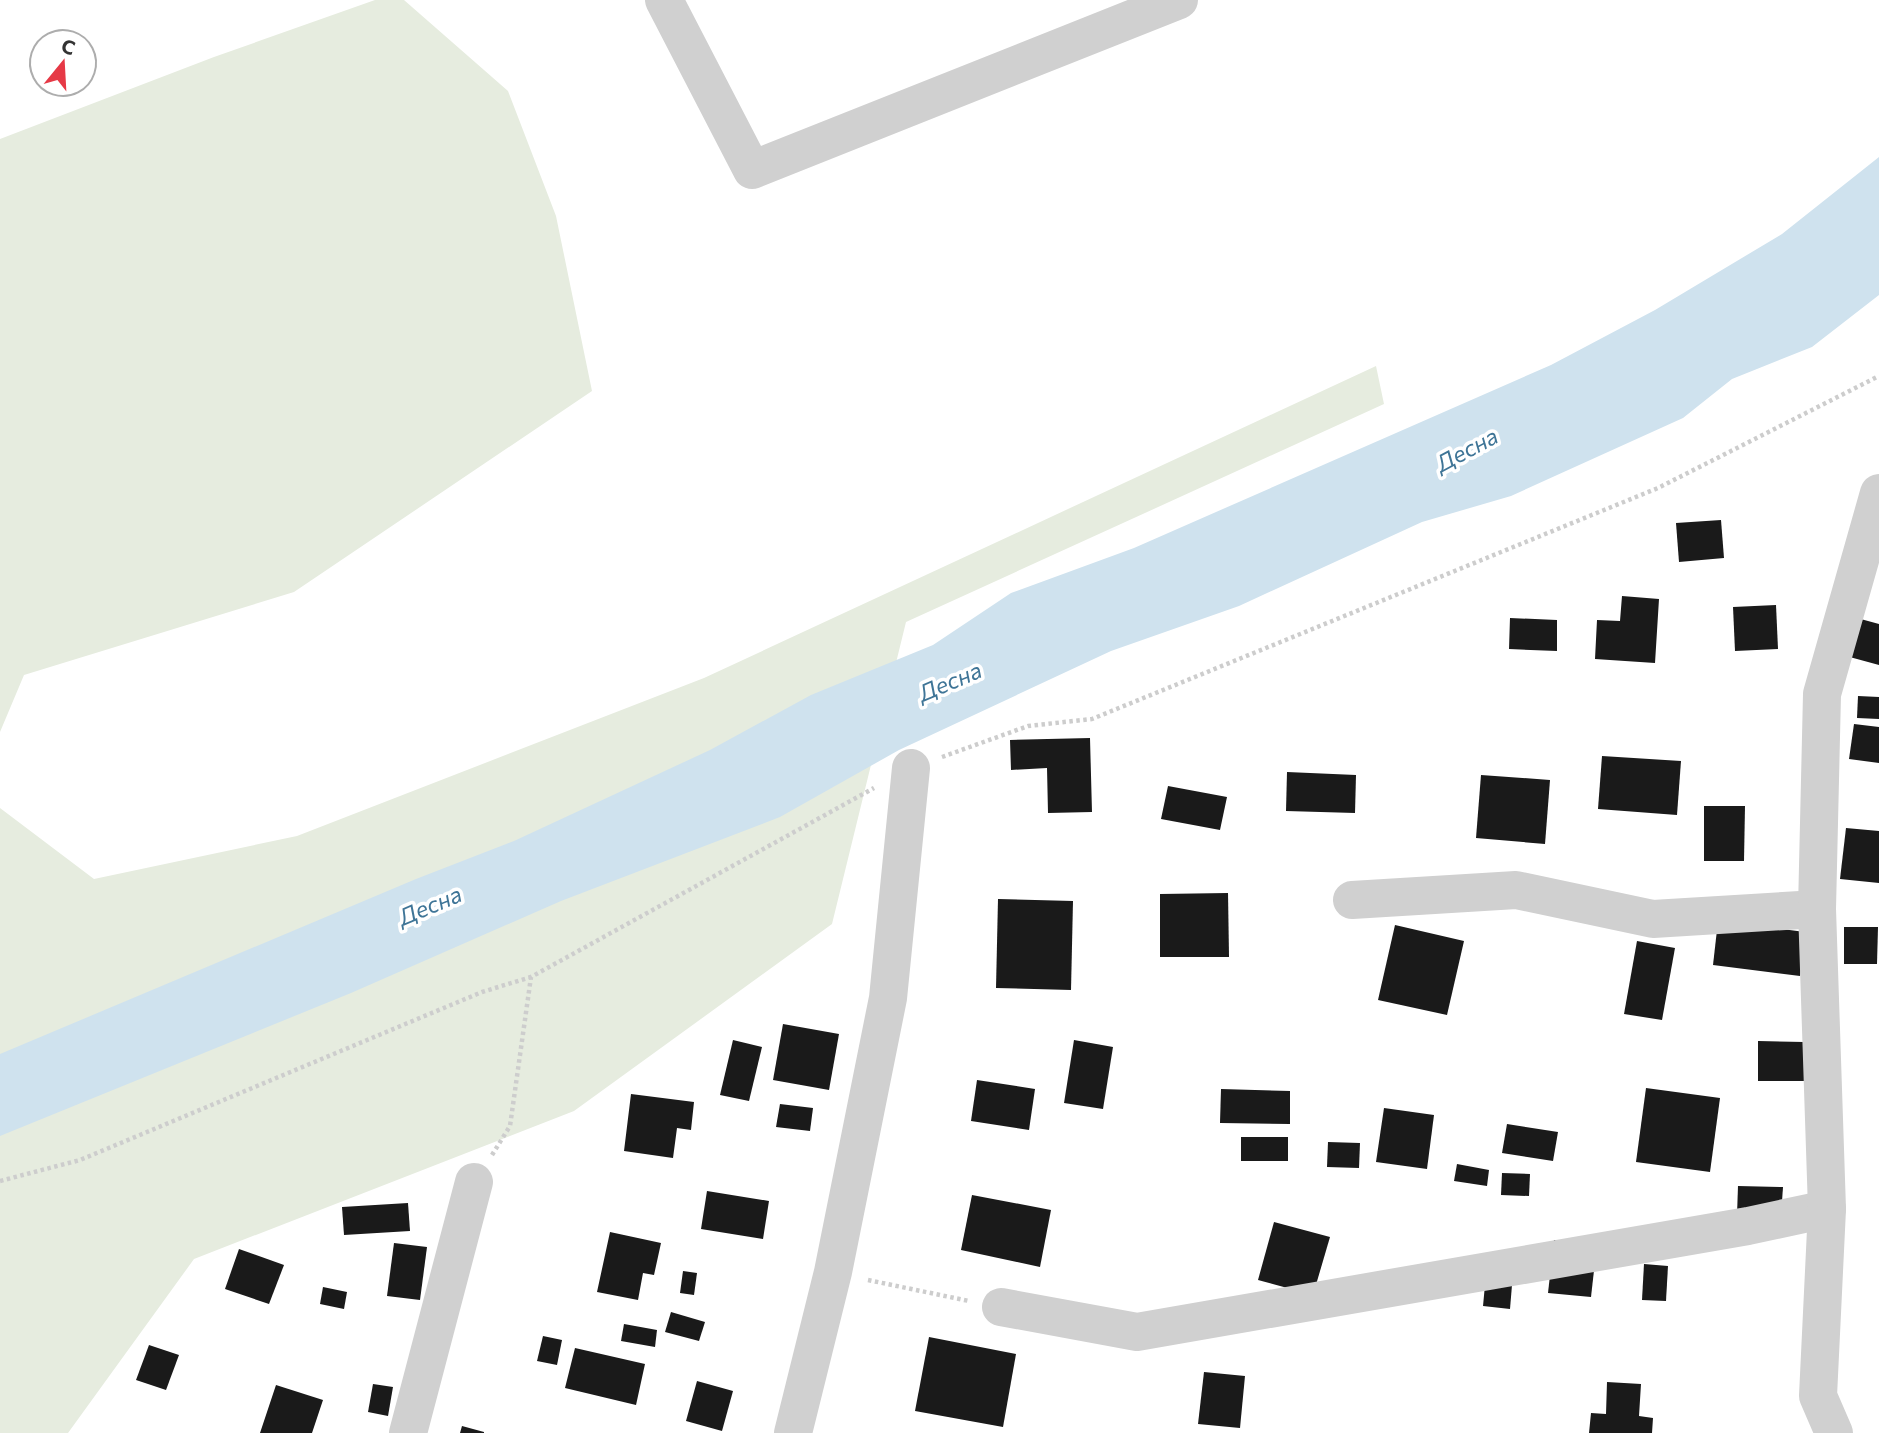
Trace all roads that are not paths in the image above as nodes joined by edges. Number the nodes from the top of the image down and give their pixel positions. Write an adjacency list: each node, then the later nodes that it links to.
1 (664, 0): 2 (lane)
2 (1179, 0)
3 (1879, 494): 6 (lane)
4 (911, 768): 11 (lane)
5 (1352, 900): 6 (lane)
6 (1817, 909): 8 (lane)
7 (474, 1182): 10 (lane)
8 (1826, 1209): 9 (lane); 12 (lane)
9 (1001, 1307)
10 (408, 1433)
11 (793, 1433)
12 (1834, 1433)

